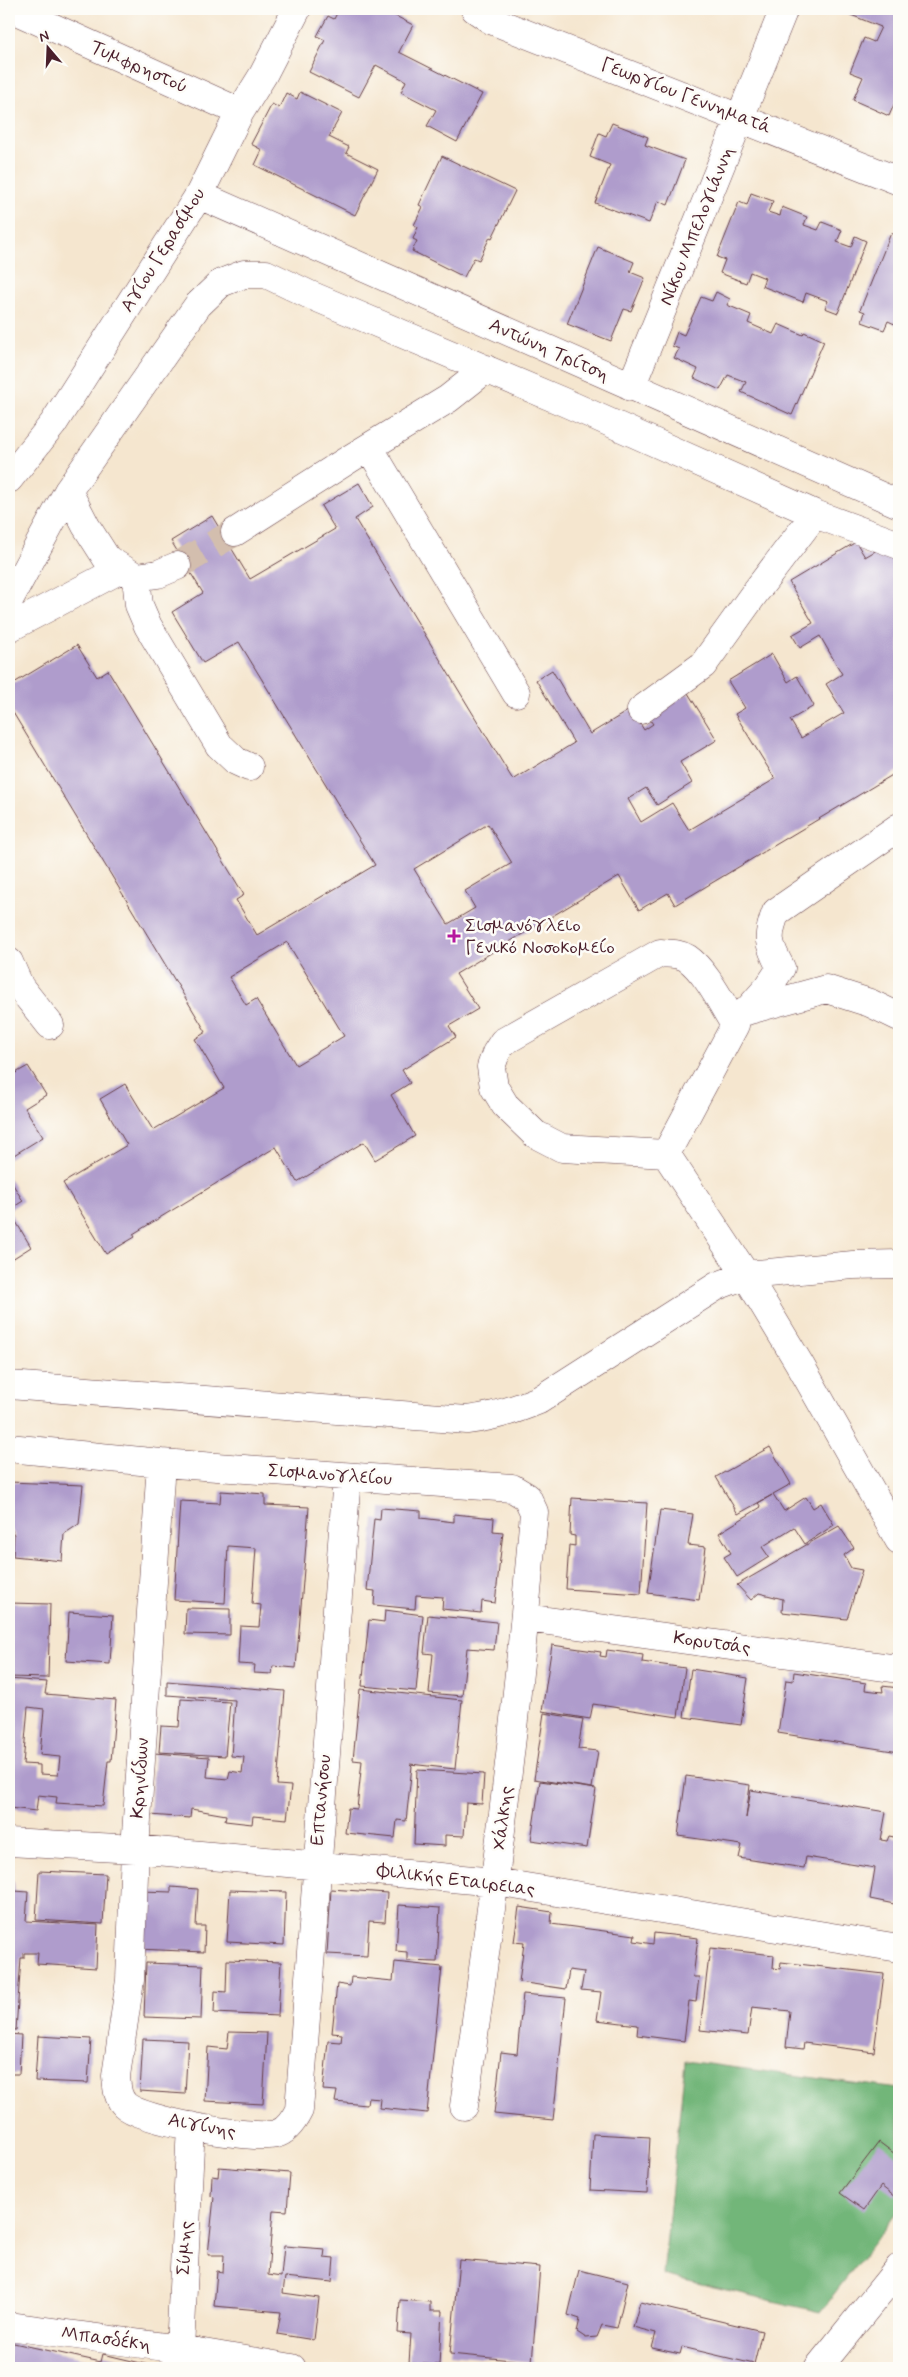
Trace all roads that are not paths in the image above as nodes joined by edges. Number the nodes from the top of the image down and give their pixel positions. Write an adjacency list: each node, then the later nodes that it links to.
1 (12, 9): 5 (street, Τυμφρηστού)
2 (297, 9): 5 (street, Αγίου Γερασίμου)
3 (475, 9): 6 (street, Γεωργίου Γεννηματά)
4 (784, 9): 6 (street, Νίκου Μπελογιάννη)
5 (240, 112): 8 (street, Αγίου Γερασίμου)
6 (741, 117): 7 (street, Γεωργίου Γεννηματά); 10 (street, Νίκου Μπελογιάννη)
7 (899, 181)
8 (199, 195): 10 (street, Αντώνη Τρίτση); 12 (street, Αγίου Γερασίμου)
9 (486, 369): 11 (street); 13 (street); 15 (street)
10 (632, 387): 14 (street, Αντώνη Τρίτση)
11 (368, 447): 16 (street); 22 (street)
12 (9, 479)
13 (68, 491): 19 (street); 20 (street)
14 (899, 504)
15 (815, 514): 17 (street); 23 (street)
16 (235, 532)
17 (899, 545)
18 (177, 566): 19 (street)
19 (128, 573): 21 (street); 24 (street)
20 (9, 600)
21 (9, 628)
22 (516, 693)
23 (641, 710)
24 (249, 767)
25 (899, 827): 29 (street)
26 (9, 962): 27 (street)
27 (14, 987): 30 (street)
28 (899, 1016): 29 (street)
29 (741, 1018): 31 (street); 31 (street)
30 (50, 1025)
31 (666, 1154): 33 (street)
32 (899, 1264): 33 (street)
33 (746, 1275): 34 (street); 38 (street)
34 (9, 1385)
35 (9, 1448): 36 (street, Σισμανογλείου)
36 (161, 1463): 37 (street, Σισμανογλείου); 42 (street, Κρηνίδων)
37 (348, 1477): 39 (street, Σισμανογλείου); 43 (street, Επτανήσου)
38 (899, 1540)
39 (526, 1618): 40 (street, Κορυτσάς); 44 (street, Χάλκης)
40 (899, 1668)
41 (9, 1842): 42 (street, Φιλικής Εταιρειας)
42 (135, 1849): 43 (street, Φιλικής Εταιρειας); 46 (street, Κρηνίδων)
43 (316, 1864): 44 (street, Φιλικής Εταιρειας); 48 (street, Επτανήσου)
44 (496, 1882): 45 (street, Φιλικής Εταιρειας); 47 (street, Χάλκης)
45 (899, 1948)
46 (117, 2092): 49 (street, Αιγίνης)
47 (464, 2106)
48 (293, 2122): 49 (street, Αιγίνης)
49 (191, 2126): 52 (street, Σύμης)
50 (899, 2268): 54 (street)
51 (9, 2326): 52 (street, Μπασδέκη)
52 (177, 2359): 53 (street, Μπασδέκη)
53 (292, 2368)
54 (818, 2368)

